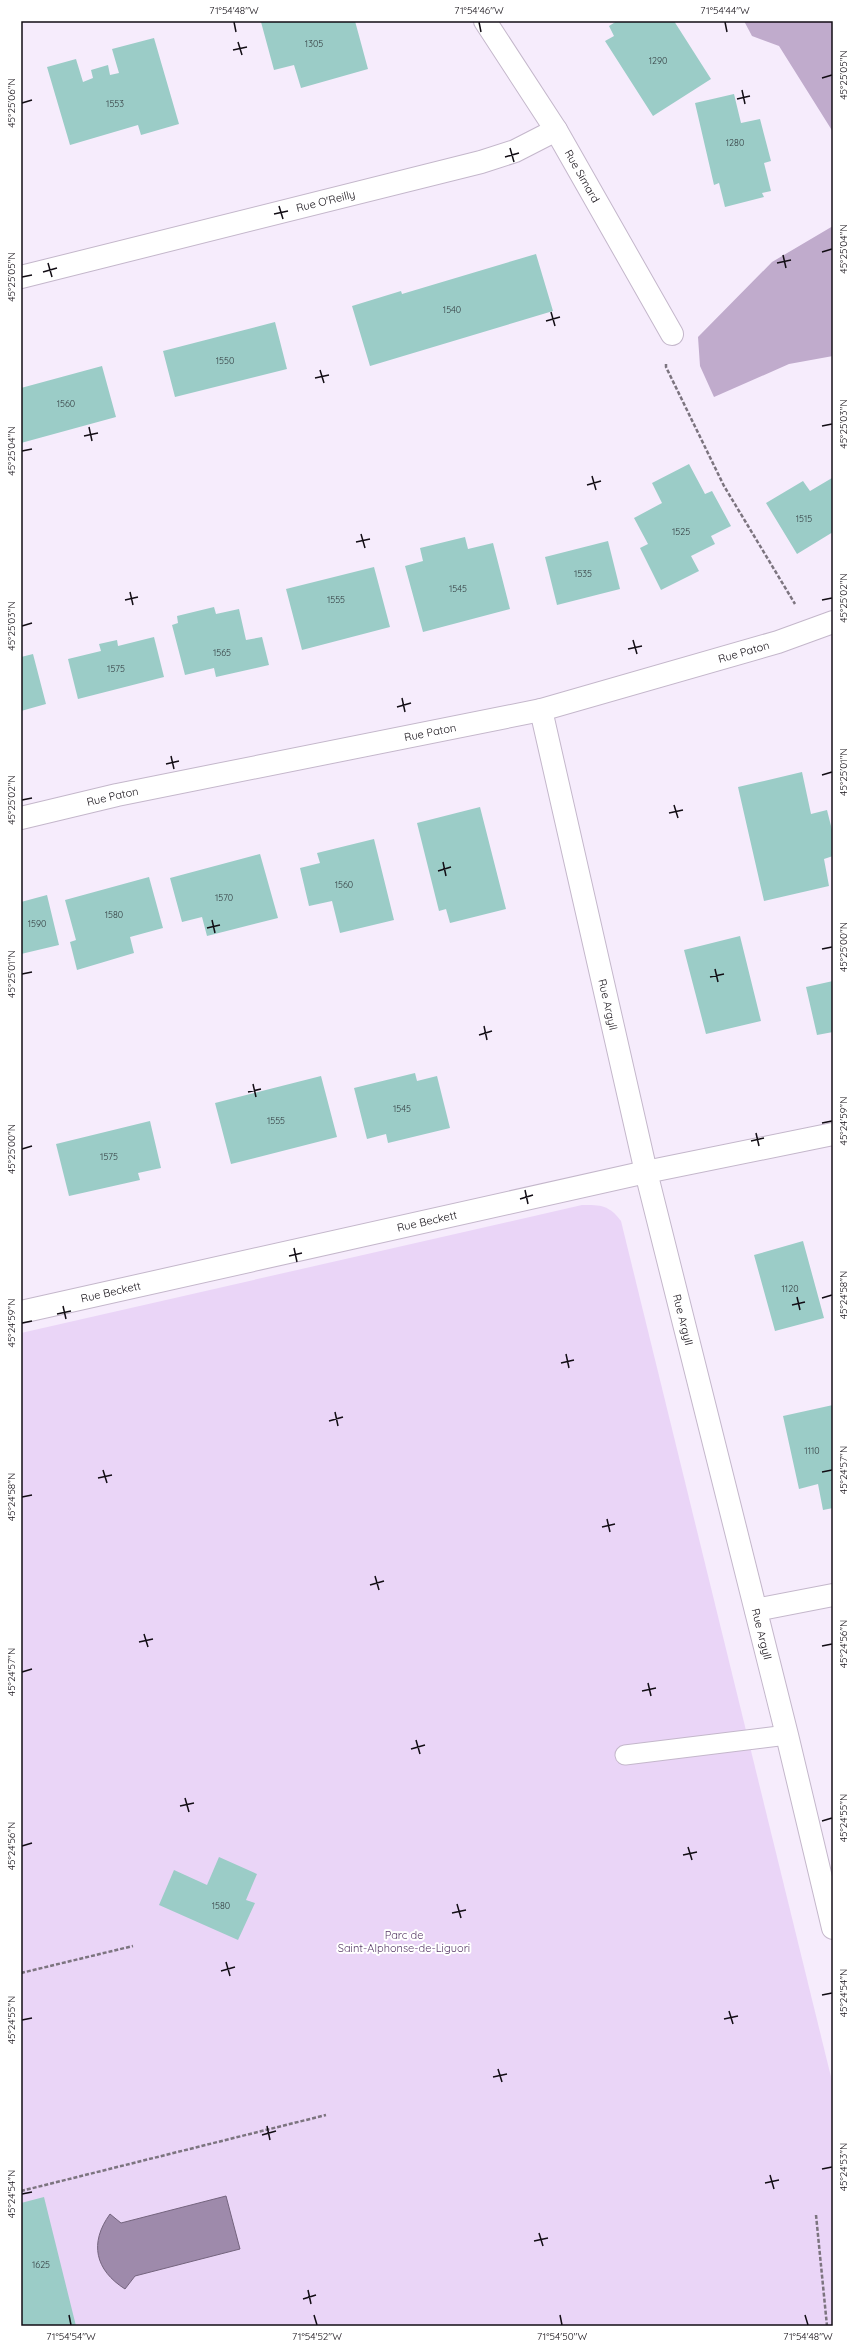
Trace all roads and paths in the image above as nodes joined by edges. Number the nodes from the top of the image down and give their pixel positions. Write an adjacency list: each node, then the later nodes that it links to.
1 (485, 21): 2 (street, Rue Simard)
2 (556, 130): 3 (street, Rue O'Reilly); 4 (street, Rue Simard)
3 (21, 277)
4 (672, 334): 5 (path)
5 (823, 626): 6 (street, Rue Paton)
6 (541, 710): 7 (street, Rue Paton); 9 (street, Rue Argyll)
7 (21, 818)
8 (833, 1134): 9 (street, Rue Beckett)
9 (646, 1172): 10 (street, Rue Beckett); 12 (street, Rue Argyll)
10 (21, 1312)
11 (833, 1595): 12 (street)
12 (756, 1610): 13 (street, Rue Argyll)
13 (787, 1735): 14 (lane); 15 (street, Rue Argyll)
14 (626, 1755)
15 (833, 1928)
16 (133, 1946): 17 (path)
17 (21, 1973)
18 (326, 2115): 19 (path)
19 (21, 2190)
20 (816, 2215): 21 (path)
21 (827, 2326)

